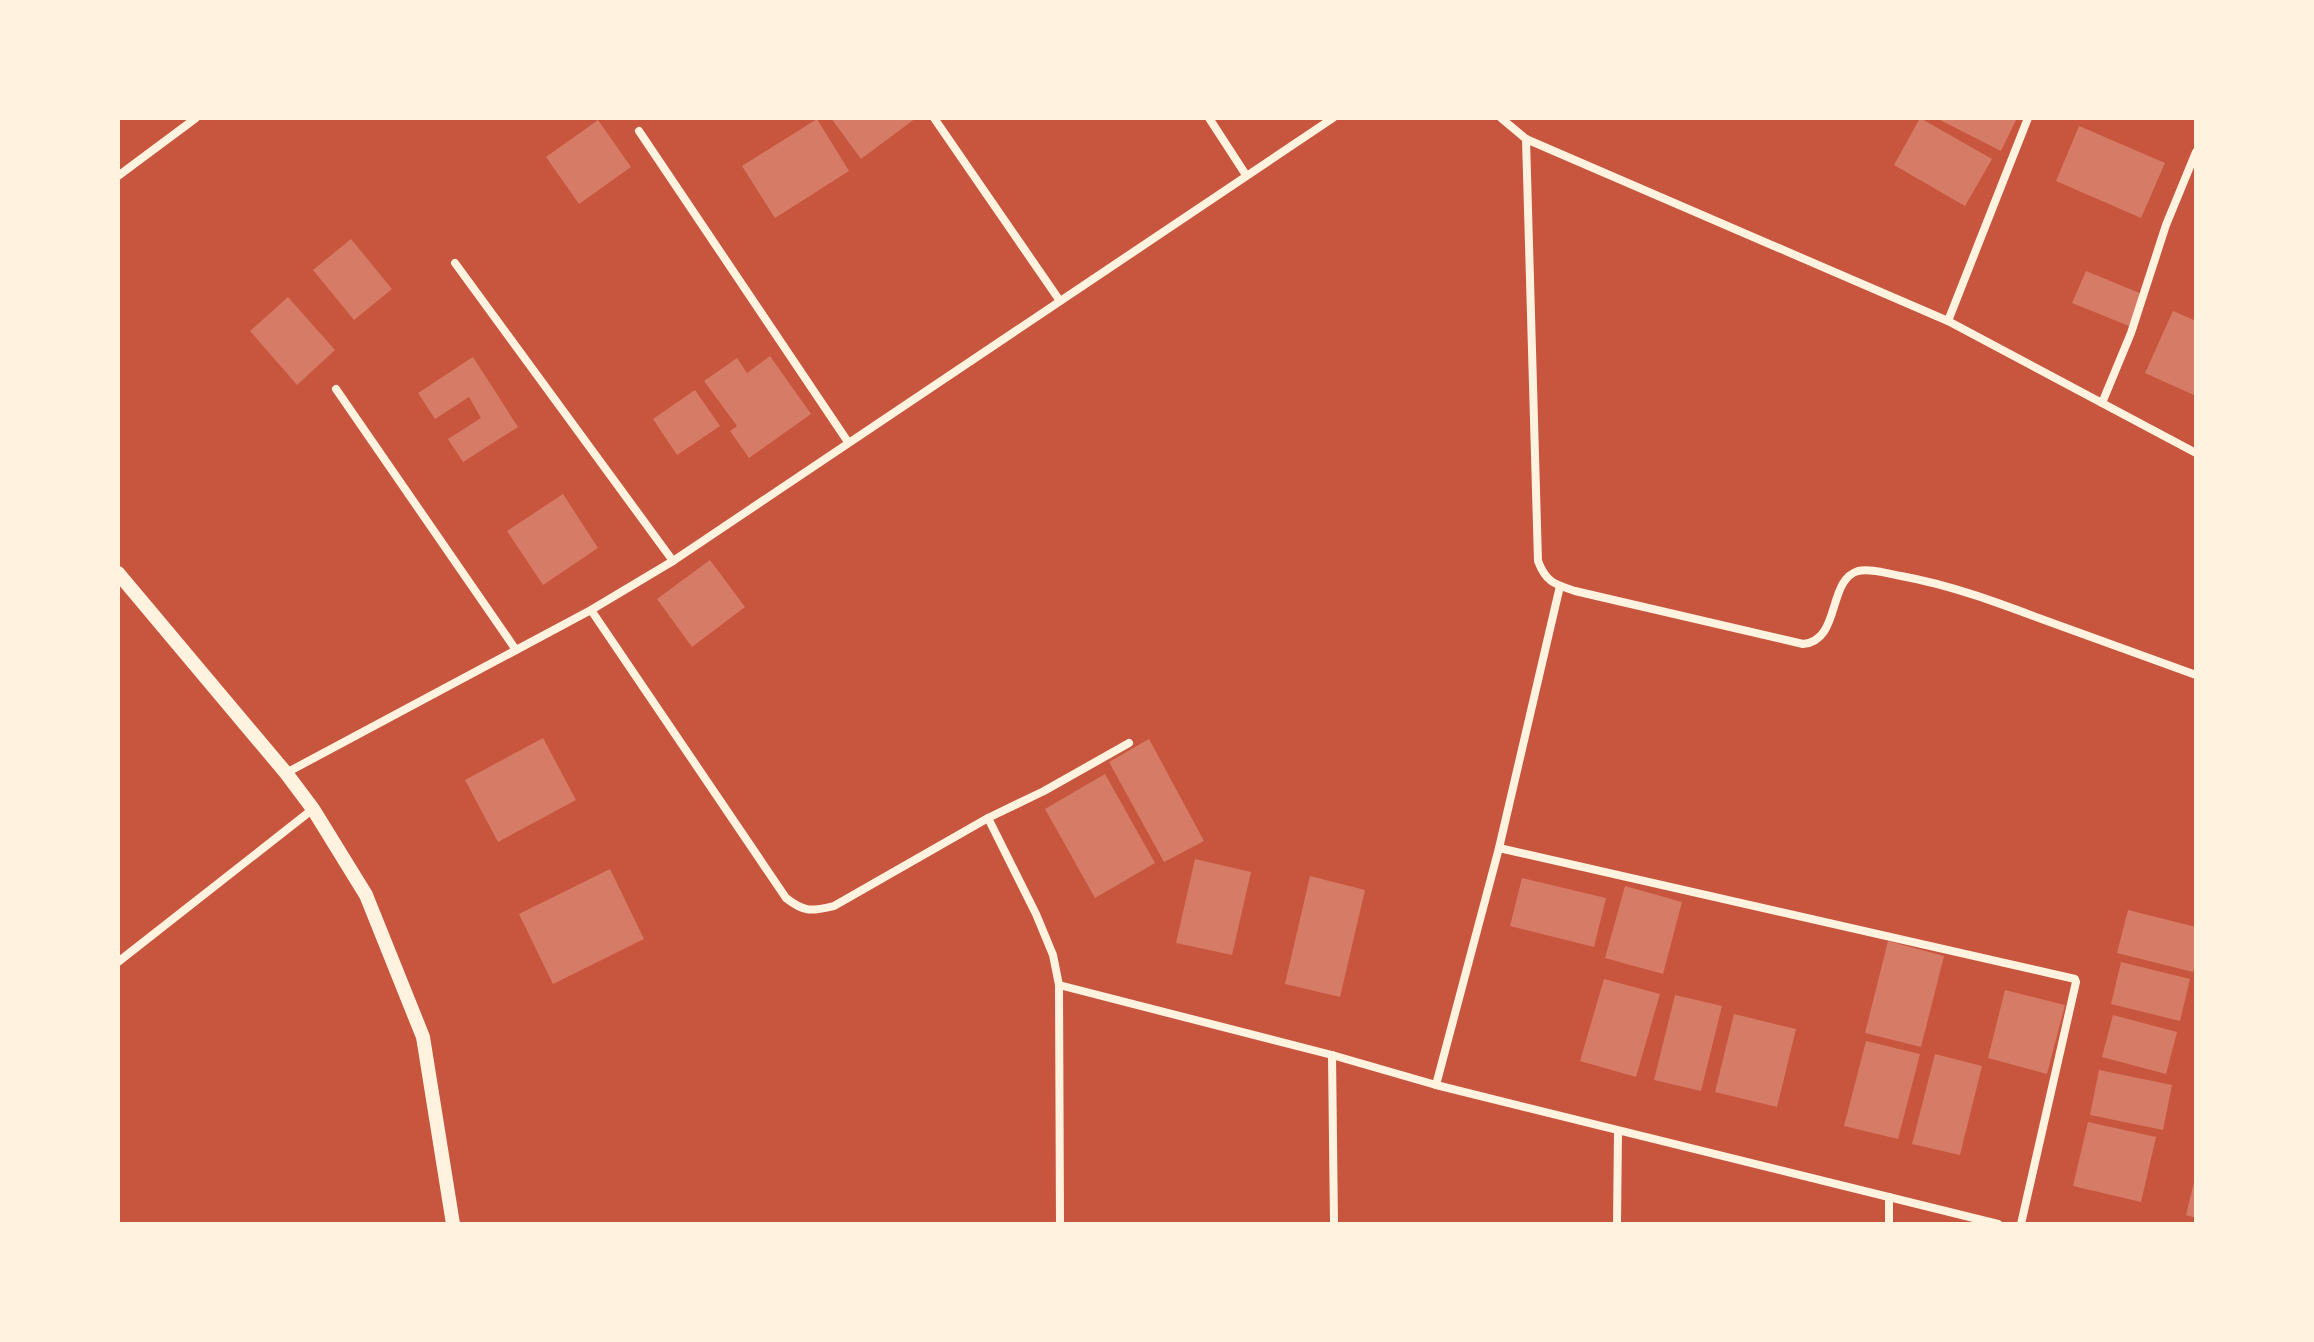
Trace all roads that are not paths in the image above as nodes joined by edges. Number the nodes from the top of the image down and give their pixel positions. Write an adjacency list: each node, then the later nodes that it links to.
1 (196, 118): 11 (street)
2 (934, 118): 13 (street)
3 (1209, 118): 10 (street)
4 (1333, 118): 10 (street)
5 (1501, 118): 8 (street)
6 (2028, 118): 14 (street)
7 (639, 131): 17 (street)
8 (1526, 139): 14 (street); 21 (street)
9 (2196, 152): 16 (street)
10 (1246, 175): 13 (street)
11 (118, 176)
12 (455, 263): 19 (street)
13 (1060, 301): 17 (street)
14 (1948, 321): 16 (street)
15 (336, 389): 23 (street)
16 (2102, 403): 18 (street)
17 (848, 442): 19 (street)
18 (2196, 453)
19 (673, 561): 22 (street)
20 (118, 573): 26 (street)
21 (1560, 586): 24 (street); 29 (street)
22 (591, 610): 23 (street); 28 (street)
23 (516, 650): 26 (street)
24 (2196, 675)
25 (1129, 743): 28 (street)
26 (286, 773): 27 (street)
27 (313, 809): 30 (street); 36 (street)
28 (988, 818): 31 (street)
29 (1499, 848): 33 (street); 42 (street)
30 (118, 962)
31 (1059, 985): 32 (street); 37 (street)
32 (1332, 1055): 33 (street); 38 (street)
33 (1436, 1085): 34 (street)
34 (1618, 1131): 35 (street); 39 (street)
35 (1889, 1197): 40 (street); 41 (street)
36 (453, 1224)
37 (1060, 1224)
38 (1334, 1224)
39 (1617, 1224)
40 (1889, 1224)
41 (1998, 1224)
42 (2021, 1224)

